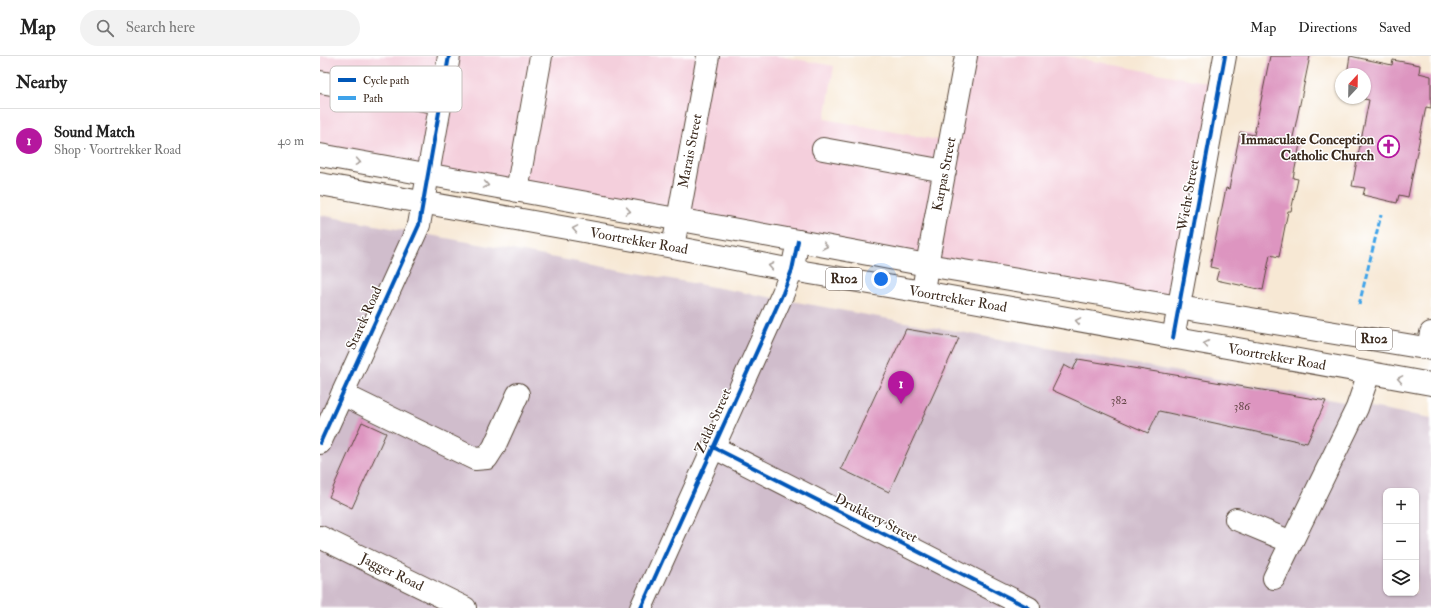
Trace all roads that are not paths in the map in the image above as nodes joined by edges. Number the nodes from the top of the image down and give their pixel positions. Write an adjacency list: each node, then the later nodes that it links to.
1 (449, 56): 6 (main road, Starck Road)
2 (541, 56): 15 (main road)
3 (708, 56): 17 (main road, Marais Street)
4 (966, 56): 12 (main road, Karpas Street)
5 (1225, 56): 23 (main road, Wicht Street)
6 (447, 66)
7 (320, 82): 8 (main road)
8 (330, 84)
9 (439, 112): 13 (main road, Starck Road)
10 (823, 149): 12 (main road)
11 (320, 155): 13 (main road, Voortrekker Road / R102, one-way to 13)
12 (945, 171): 20 (main road, Karpas Street)
13 (428, 175): 15 (main road, Voortrekker Road / R102, one-way to 15); 16 (main road, Starck Road)
14 (320, 184): 16 (main road, Voortrekker Road / R102)
15 (517, 191): 17 (main road, Voortrekker Road / R102, one-way to 17)
16 (422, 202): 19 (main road, Voortrekker Road / R102, one-way to 16); 28 (main road, Starck Road)
17 (677, 220): 18 (main road, Voortrekker Road / R102); 19 (main road, Marais Street)
18 (798, 240): 20 (main road, Voortrekker Road / R102, one-way to 20); 21 (main road, Zelda Street)
19 (673, 247): 21 (main road, Voortrekker Road / R102, one-way to 19)
20 (927, 265): 22 (main road, Karpas Street); 23 (main road, Voortrekker Road / R102)
21 (792, 270): 22 (main road, Voortrekker Road / R102); 31 (main road, Zelda Street)
22 (923, 292): 24 (main road, Voortrekker Road / R102, one-way to 22)
23 (1179, 307): 24 (main road, Wicht Street); 25 (main road, Voortrekker Road / R102)
24 (1173, 338): 26 (main road, Voortrekker Road / R102, one-way to 24)
25 (1430, 343)
26 (1369, 373): 27 (main road, Voortrekker Road / R102, one-way to 26); 34 (main road)
27 (1431, 384)
28 (342, 394): 29 (main road); 30 (main road, Starck Road)
29 (518, 394)
30 (320, 443)
31 (713, 447): 37 (main road, Zelda Street); 38 (main road, Drukkery Street)
32 (1236, 519): 34 (main road)
33 (320, 537): 36 (main road, Jagger Road)
34 (1292, 542): 35 (main road)
35 (1274, 578)
36 (465, 608)
37 (641, 608)
38 (1029, 608)

